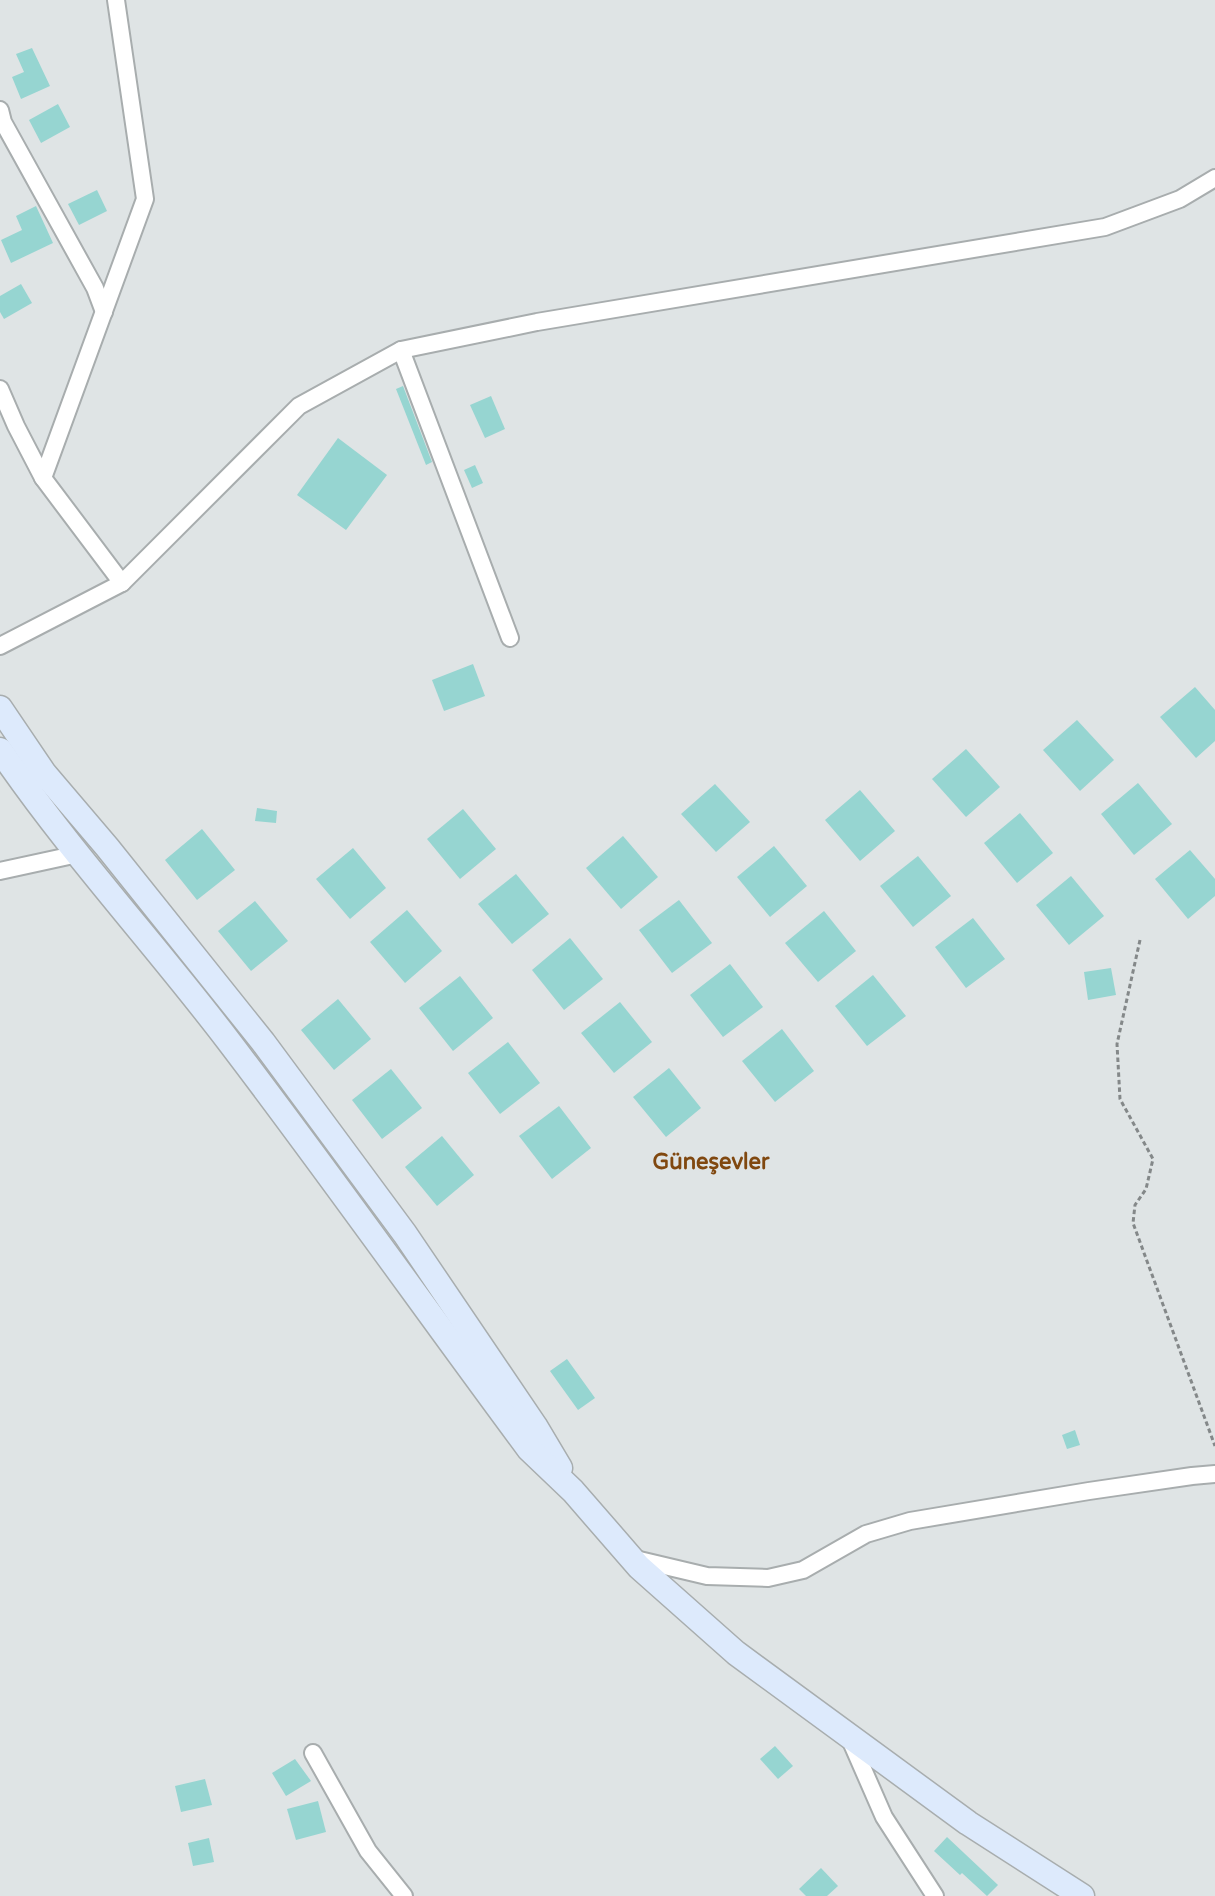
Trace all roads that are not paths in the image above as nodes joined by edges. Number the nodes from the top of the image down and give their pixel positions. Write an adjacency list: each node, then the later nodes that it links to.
1 (116, 0): 4 (street)
2 (0, 110): 4 (street)
3 (1215, 178): 5 (street)
4 (104, 312): 7 (street)
5 (401, 350): 8 (street); 9 (street)
6 (0, 389): 7 (street)
7 (43, 478): 8 (street)
8 (122, 583): 10 (street)
9 (510, 638)
10 (0, 646)
11 (0, 708): 16 (main road)
12 (0, 750): 13 (main road)
13 (78, 854): 14 (street); 16 (main road)
14 (0, 871)
15 (1215, 1474): 17 (street)
16 (573, 1491): 17 (main road)
17 (630, 1558): 18 (main road)
18 (848, 1736): 21 (street); 22 (main road)
19 (313, 1753): 20 (street)
20 (404, 1896)
21 (935, 1896)
22 (1082, 1896)

